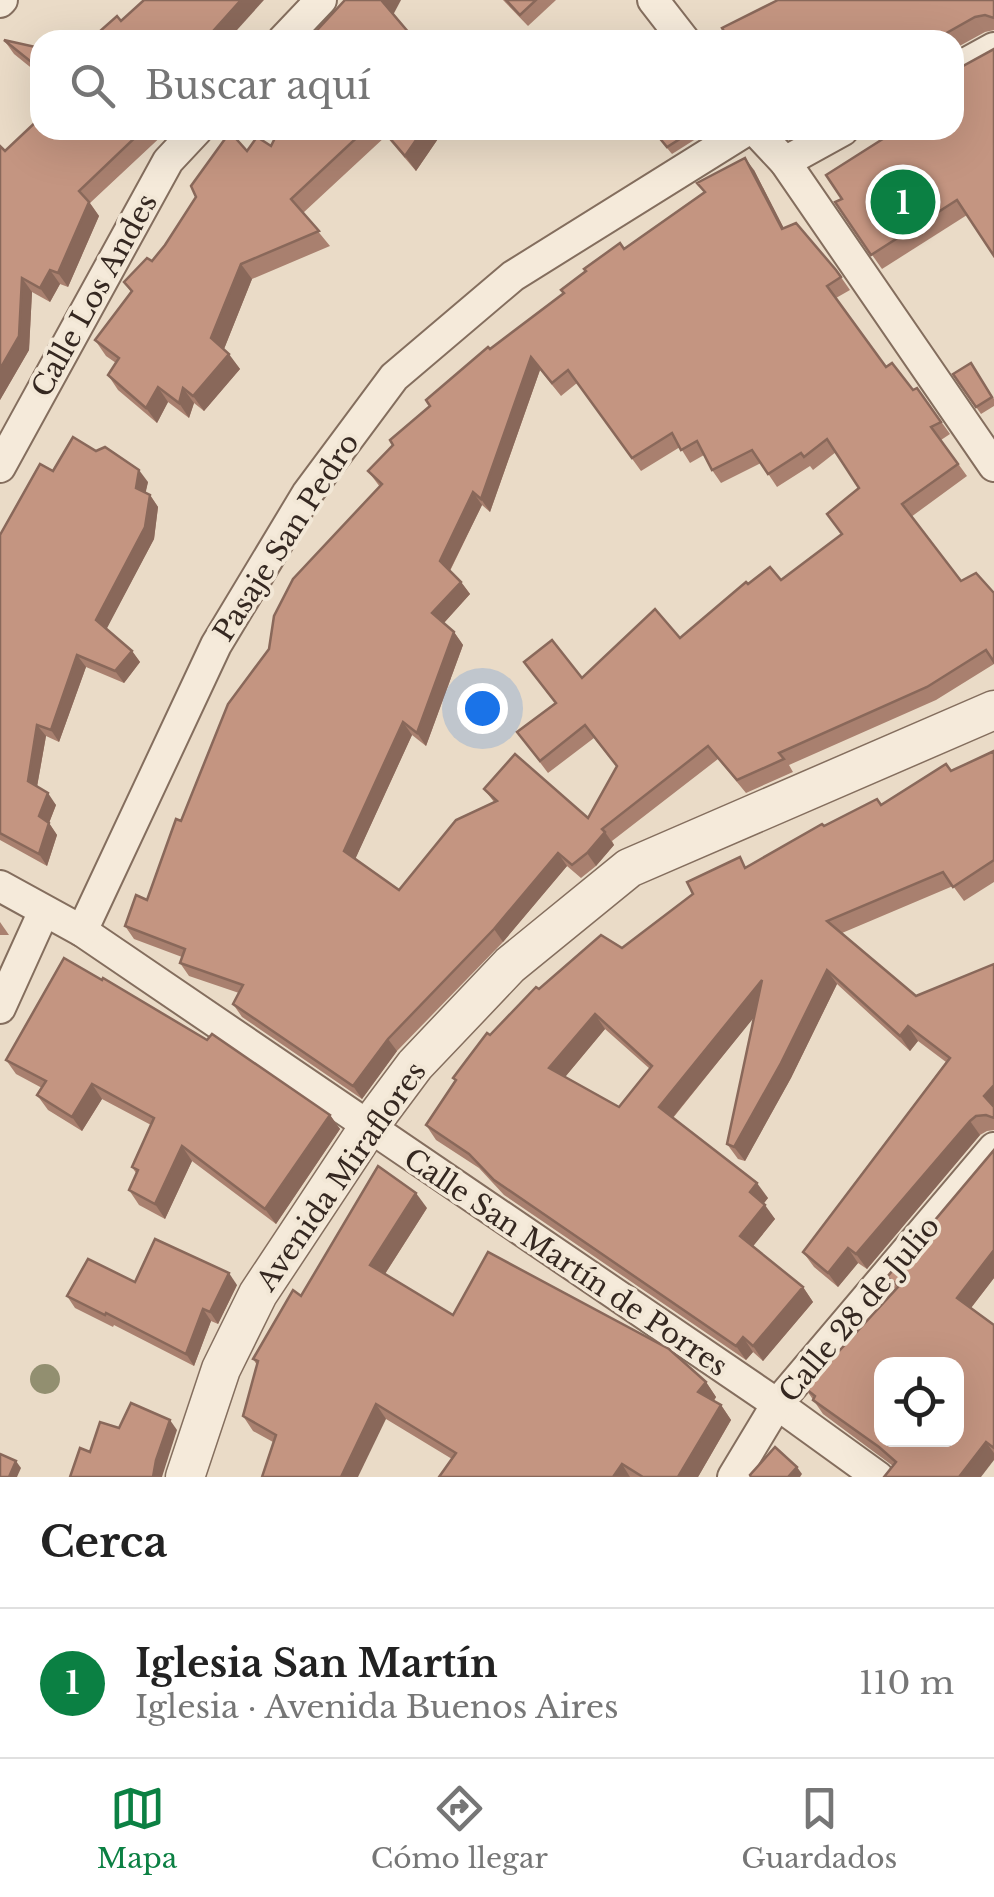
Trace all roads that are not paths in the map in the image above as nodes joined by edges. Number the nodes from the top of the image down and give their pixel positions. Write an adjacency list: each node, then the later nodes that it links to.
1 (321, 0): 3 (street)
2 (652, 0): 4 (street)
3 (292, 30)
4 (676, 30)
5 (994, 48): 6 (street)
6 (964, 64)
7 (188, 140): 13 (street, Calle Los Andes)
8 (731, 140): 17 (street, Pasaje San Pedro)
9 (764, 140): 11 (street)
10 (825, 140): 11 (street)
11 (785, 162): 12 (street)
12 (994, 466)
13 (0, 468)
14 (994, 710): 19 (street, Avenida Miraflores)
15 (0, 886): 16 (street, Calle San Martín de Porres)
16 (44, 911): 17 (street, Calle San Martín de Porres); 18 (street)
17 (82, 931): 19 (street, Calle San Martín de Porres)
18 (0, 1008)
19 (368, 1128): 21 (street, Calle San Martín de Porres); 22 (street, Avenida Miraflores)
20 (994, 1148): 21 (street, Calle 28 de Julio)
21 (777, 1404): 23 (street, Calle 28 de Julio); 24 (street, Calle San Martín de Porres)
22 (185, 1477)
23 (733, 1477)
24 (878, 1477)

